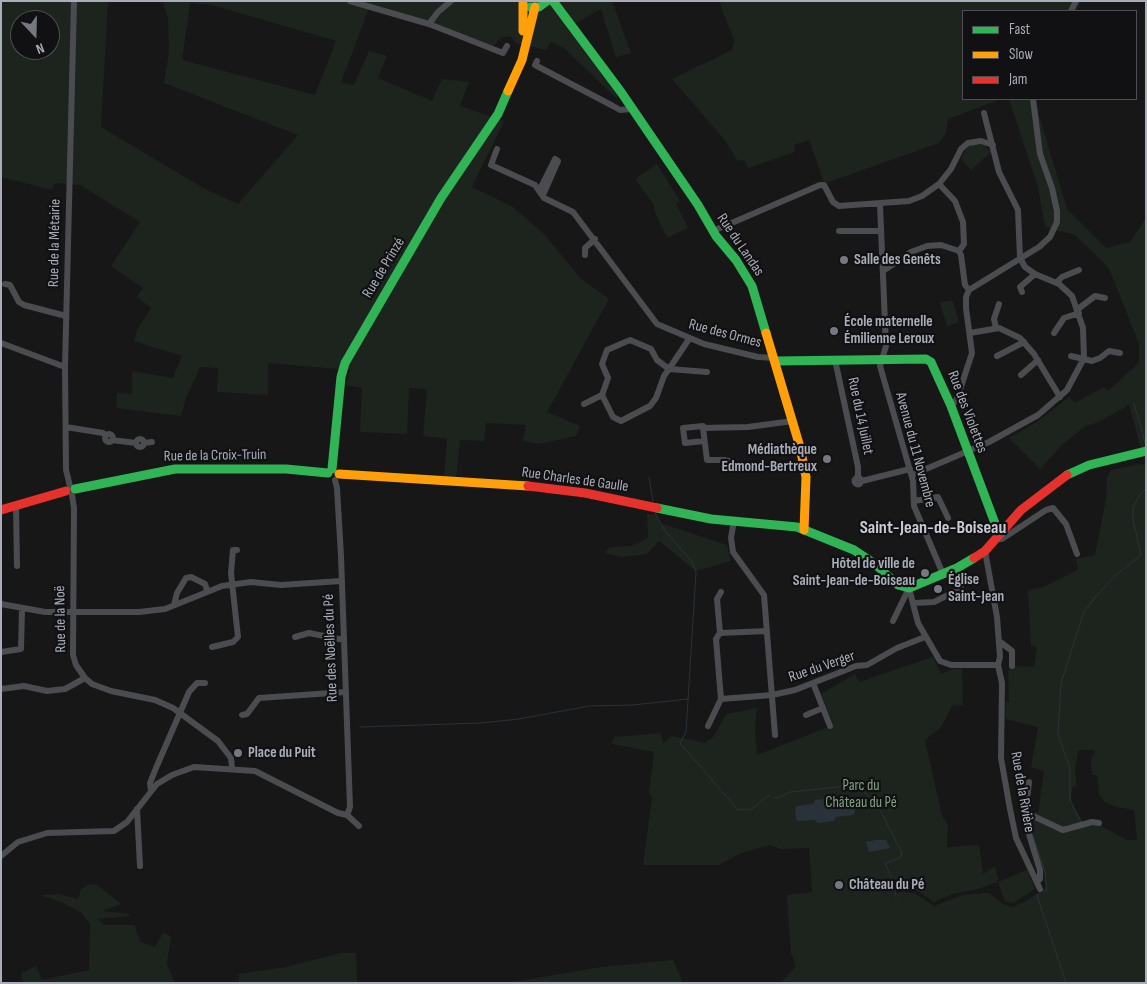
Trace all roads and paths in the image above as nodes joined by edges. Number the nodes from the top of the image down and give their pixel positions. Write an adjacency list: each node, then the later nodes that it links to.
1 (74, 1): 36 (street, Rue de la Métairie)
2 (350, 1): 8 (street)
3 (451, 1): 8 (street)
4 (553, 1): 7 (street, Rue du Landas)
5 (522, 2): 6 (street, Rue du Landas); 11 (street, Rue de Prinzé)
6 (541, 5): 7 (street, Rue du Landas); 11 (street, Rue de Prinzé)
7 (561, 15): 13 (street, Rue du Landas)
8 (428, 24): 9 (street)
9 (507, 46)
10 (537, 61): 13 (street)
11 (505, 98): 68 (street, Rue de Prinzé)
12 (1033, 100): 25 (street)
13 (631, 109): 19 (street, Rue du Landas)
14 (984, 113): 15 (street)
15 (993, 145): 17 (street); 25 (street)
16 (497, 149): 22 (street, Rue des Ormes)
17 (939, 184): 18 (street); 23 (street)
18 (880, 205): 19 (street); 21 (street)
19 (713, 231): 47 (street, Rue du Landas)
20 (839, 231): 21 (street)
21 (880, 231): 27 (street)
22 (595, 239): 24 (street); 40 (street, Rue des Ormes)
23 (959, 251): 27 (street); 31 (street)
24 (585, 255)
25 (1020, 258): 28 (street); 31 (street)
26 (1079, 270): 29 (street)
27 (883, 271): 48 (street)
28 (1035, 274): 29 (street); 32 (street)
29 (1057, 282): 35 (street)
30 (5, 284): 36 (street)
31 (969, 290): 38 (street)
32 (1022, 292)
33 (1105, 298): 35 (street)
34 (999, 304): 37 (street)
35 (1079, 311): 39 (street); 46 (street)
36 (66, 316): 51 (street, Rue de la Métairie)
37 (996, 328): 38 (street); 41 (street)
38 (970, 333): 57 (street)
39 (1054, 333)
40 (689, 340): 47 (street, Rue des Ormes); 52 (street)
41 (1024, 342): 44 (street); 50 (street)
42 (1, 343): 51 (street)
43 (1120, 353): 46 (street)
44 (997, 356)
45 (1071, 356): 46 (street)
46 (1084, 358): 56 (street)
47 (775, 359): 49 (street, Rue des Violettes); 59 (street, Rue du Landas)
48 (881, 359): 49 (street, Rue des Violettes); 57 (street, Rue des Violettes); 67 (street, Avenue du 11 Novembre)
49 (835, 360): 67 (street, Rue du 14 Juillet)
50 (1038, 360): 54 (street); 56 (street)
51 (65, 367): 60 (street, Rue de la Métairie)
52 (669, 369): 53 (street); 55 (street); 55 (street)
53 (707, 372)
54 (1020, 375)
55 (602, 395): 58 (street)
56 (1060, 398): 65 (street)
57 (950, 403): 65 (street, Rue des Violettes)
58 (584, 404)
59 (793, 421): 61 (street); 75 (street, Rue du Landas)
60 (66, 427): 63 (street); 69 (street, Rue de la Métairie)
61 (703, 428): 62 (street); 62 (street)
62 (704, 441): 66 (street)
63 (152, 442)
64 (1146, 451): 76 (street)
65 (968, 452): 67 (street); 76 (street, Rue des Violettes)
66 (733, 462)
67 (911, 472): 70 (street, Avenue du 11 Novembre)
68 (334, 474): 69 (street, Rue de la Croix-Truin); 74 (street, Rue Charles de Gaulle); 83 (street, Rue des Noëlles du Pé)
69 (71, 490): 71 (street, Rue de la Croix-Truin); 92 (street, Rue de la Noë)
70 (914, 502): 73 (street); 82 (street, Avenue du 11 Novembre)
71 (16, 505): 72 (street, Rue de la Croix-Truin); 80 (street)
72 (1, 510)
73 (948, 518)
74 (734, 520): 75 (street, Rue Charles de Gaulle); 94 (street)
75 (804, 530): 85 (street, Rue Charles de Gaulle)
76 (997, 537): 78 (street); 79 (street)
77 (237, 550): 84 (street)
78 (985, 551): 81 (street); 99 (street, Rue de la Rivière)
79 (1077, 554)
80 (16, 566)
81 (956, 568): 82 (street); 88 (street)
82 (943, 574): 85 (street)
83 (341, 581): 84 (street); 98 (street, Rue des Noëlles du Pé)
84 (232, 584): 86 (street); 100 (street)
85 (909, 588): 88 (street); 93 (street)
86 (207, 590): 90 (street); 90 (street)
87 (721, 592): 95 (street)
88 (914, 603): 97 (street)
89 (1, 604): 91 (street)
90 (174, 605): 92 (street)
91 (22, 609): 92 (street); 101 (street)
92 (73, 612): 104 (street, Rue de la Noë)
93 (893, 621)
94 (767, 631): 95 (street); 109 (street)
95 (720, 633): 110 (street)
96 (296, 637): 98 (street)
97 (925, 637): 102 (street); 106 (street, Rue du Verger)
98 (344, 640): 108 (street, Rue des Noëlles du Pé)
99 (998, 641): 102 (street, Rue de la Rivière); 103 (street)
100 (212, 647)
101 (1, 652)
102 (998, 665): 128 (street, Rue de la Rivière)
103 (1012, 666)
104 (84, 678): 107 (street); 112 (street)
105 (205, 683): 112 (street)
106 (813, 683): 109 (street, Rue du Verger); 111 (street)
107 (1, 689)
108 (346, 692): 113 (street); 122 (street, Rue des Noëlles du Pé)
109 (772, 695): 110 (street, Rue du Verger); 117 (street)
110 (721, 699): 115 (street)
111 (823, 708): 114 (street); 116 (street)
112 (179, 712): 118 (street); 120 (street)
113 (242, 715)
114 (806, 715)
115 (708, 726)
116 (830, 726)
117 (775, 735)
118 (232, 768): 120 (street); 122 (street)
119 (1029, 782): 123 (street)
120 (151, 790): 121 (street)
121 (137, 809): 126 (street); 127 (street)
122 (347, 815): 125 (street)
123 (1030, 817): 124 (street); 128 (street)
124 (1099, 823)
125 (359, 826)
126 (1, 856)
127 (140, 866)
128 (1037, 882): 129 (street, Rue de la Rivière)
129 (1040, 890)

